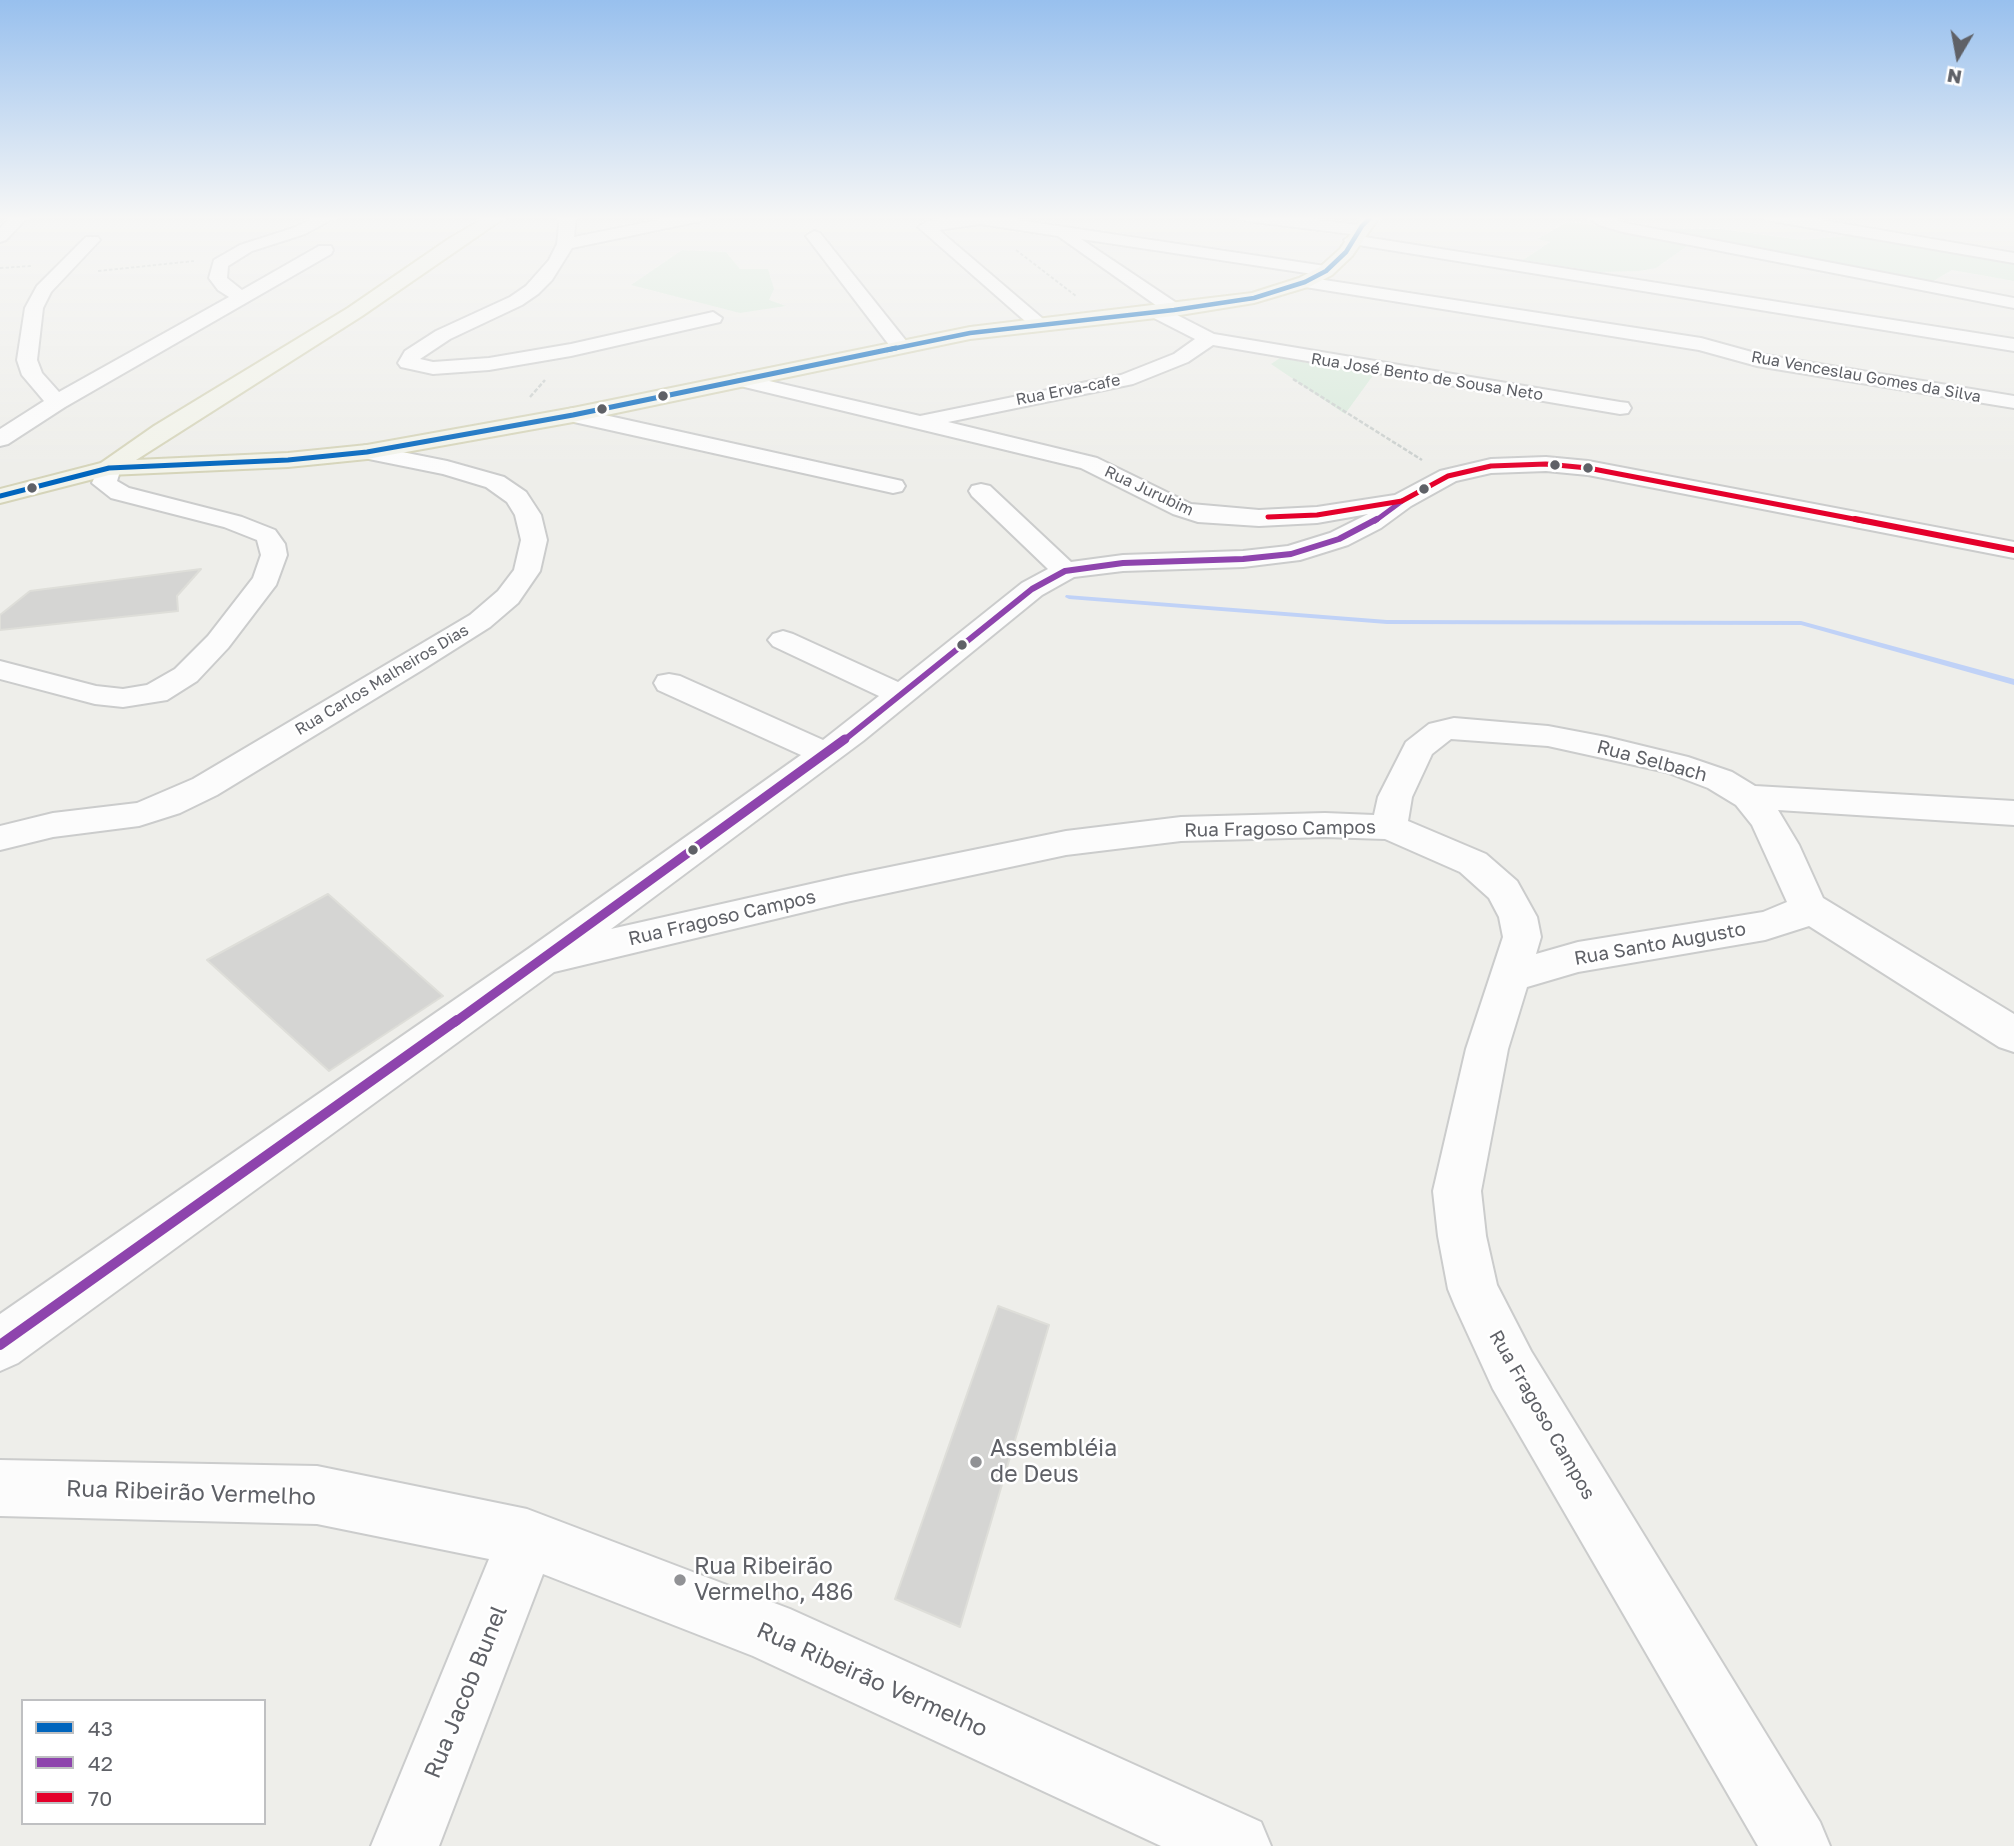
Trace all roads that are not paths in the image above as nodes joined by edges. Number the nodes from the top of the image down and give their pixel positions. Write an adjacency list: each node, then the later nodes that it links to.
1 (37, 302): 18 (street)
2 (232, 302): 18 (street)
3 (369, 302): 25 (main road)
4 (514, 302): 12 (street)
5 (866, 302): 16 (street)
6 (1014, 302): 13 (street)
7 (1154, 302): 11 (street, Rua José Bento de Sousa Neto)
8 (1226, 302): 11 (main road)
9 (1465, 302): 19 (street, Rua Venceslau Gomes da Silva)
10 (1746, 302): 15 (street)
11 (1166, 311): 13 (main road); 14 (street, Rua José Bento de Sousa Neto)
12 (713, 318)
13 (1040, 324): 16 (main road)
14 (1209, 339): 20 (street, Rua José Bento de Sousa Neto); 22 (street, Rua Erva-cafe)
15 (2014, 345)
16 (901, 346): 17 (main road)
17 (739, 380): 21 (main road); 22 (street, Rua Jurubim)
18 (57, 402): 23 (street)
19 (2014, 402)
20 (1620, 408)
21 (573, 415): 24 (main road); 26 (street)
22 (920, 421): 29 (street, Rua Jurubim)
23 (0, 439)
24 (368, 452): 25 (main road); 40 (street, Rua Carlos Malheiros Dias)
25 (108, 468): 28 (main road); 33 (street)
26 (893, 486)
27 (981, 491): 31 (street)
28 (0, 496)
29 (1402, 500): 30 (street, Rua Jurubim); 31 (street)
30 (2014, 550)
31 (1065, 571): 35 (street)
32 (783, 640): 35 (street)
33 (0, 670)
34 (669, 683): 36 (street)
35 (900, 694): 36 (street)
36 (825, 753): 42 (street)
37 (1748, 797): 38 (street, Rua Selbach); 39 (street, Rua Selbach); 41 (street)
38 (2014, 813)
39 (1389, 827): 42 (street, Rua Fragoso Campos); 43 (street, Rua Fragoso Campos)
40 (0, 838)
41 (1808, 906): 43 (street, Rua Santo Augusto); 44 (street)
42 (541, 960): 45 (street)
43 (1510, 977): 50 (street, Rua Fragoso Campos)
44 (2014, 1035)
45 (0, 1345)
46 (0, 1488): 47 (street, Rua Ribeirão Vermelho)
47 (527, 1538): 48 (street, Rua Jacob Bunel); 49 (street, Rua Ribeirão Vermelho)
48 (405, 1846)
49 (1237, 1846)
50 (1796, 1846)

